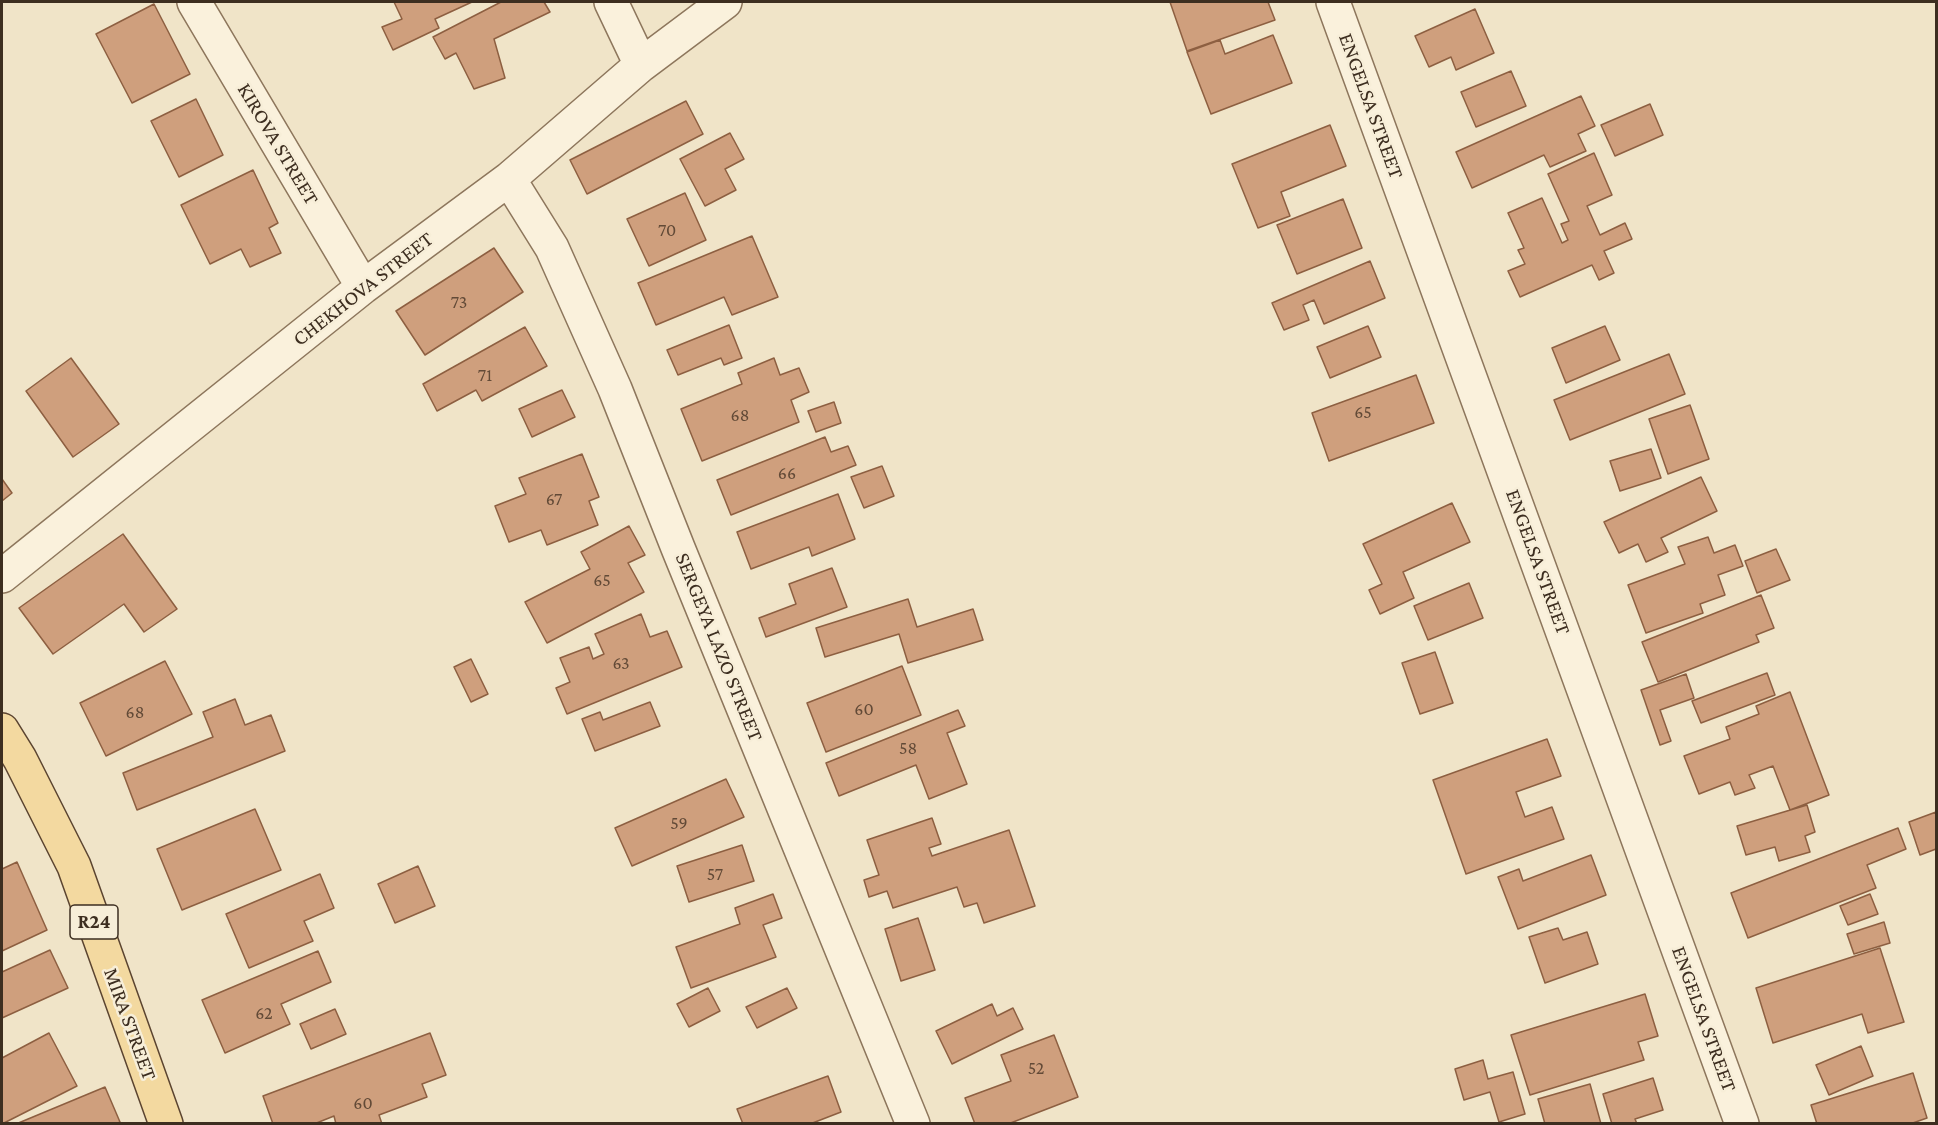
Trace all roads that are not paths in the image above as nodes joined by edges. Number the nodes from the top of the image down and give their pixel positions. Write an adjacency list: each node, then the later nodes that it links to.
1 (194, 2): 7 (street, KIROVA STREET)
2 (611, 2): 5 (street)
3 (725, 2): 5 (street, CHEKHOVA STREET)
4 (1333, 2): 12 (street, ENGELSA STREET)
5 (641, 65): 6 (street, CHEKHOVA STREET)
6 (509, 179): 7 (street, CHEKHOVA STREET); 11 (street, SERGEYA LAZO STREET)
7 (363, 287): 8 (street, CHEKHOVA STREET)
8 (2, 576)
9 (2, 730): 10 (main road, MIRA STREET / R24)
10 (166, 1124)
11 (913, 1124)
12 (1742, 1124)

